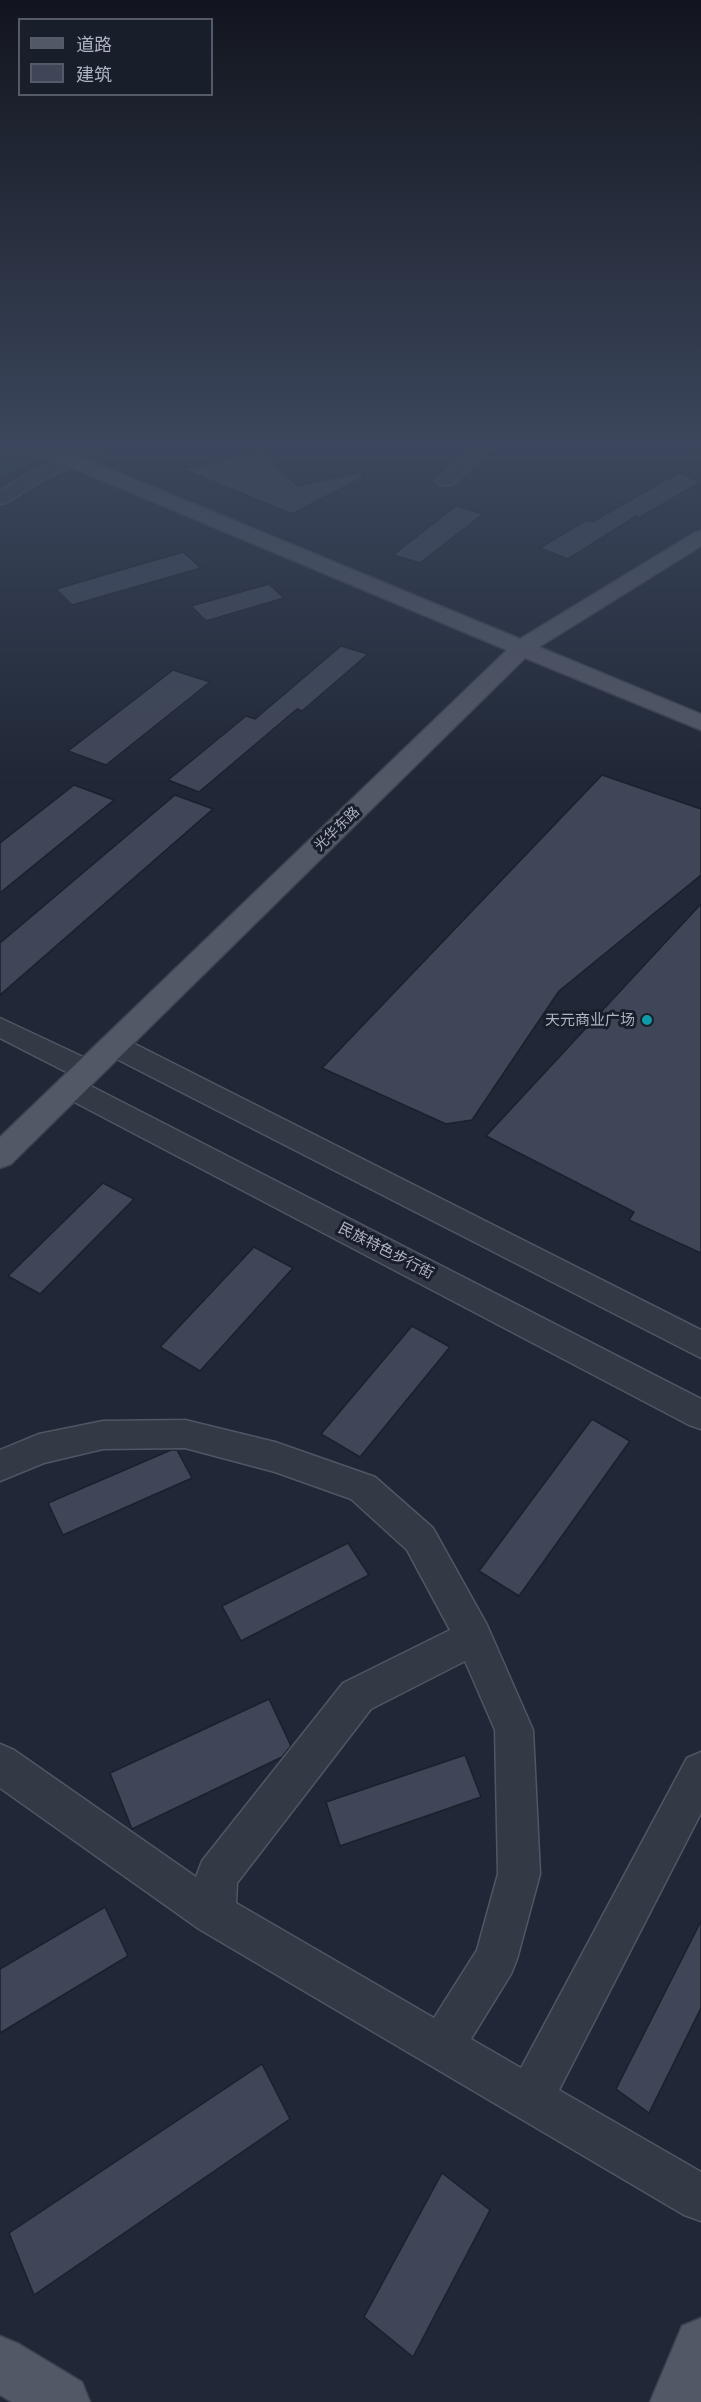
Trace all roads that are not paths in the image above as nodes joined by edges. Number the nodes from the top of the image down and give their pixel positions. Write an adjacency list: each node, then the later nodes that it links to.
1 (312, 561): 3 (main road)
2 (662, 561): 4 (main road, 光华东路)
3 (345, 575): 4 (main road); 5 (main road)
4 (522, 648): 5 (main road, 光华东路); 6 (main road)
5 (482, 659): 8 (main road, 光华东路)
6 (701, 723)
7 (0, 1027): 9 (street, 民族特色步行街)
8 (115, 1046): 9 (main road, 光华东路); 11 (street)
9 (80, 1079): 10 (main road, 光华东路); 12 (street, 民族特色步行街)
10 (0, 1156)
11 (701, 1345)
12 (701, 1414)
13 (0, 1466): 14 (street)
14 (474, 1637): 17 (street); 18 (street)
15 (0, 1764): 17 (street)
16 (701, 1772): 19 (street)
17 (214, 1914): 18 (street)
18 (441, 2047): 19 (street)
19 (530, 2098): 20 (street)
20 (701, 2198)
21 (701, 2345): 24 (main road)
22 (0, 2362): 23 (main road)
23 (62, 2402)
24 (678, 2402)

